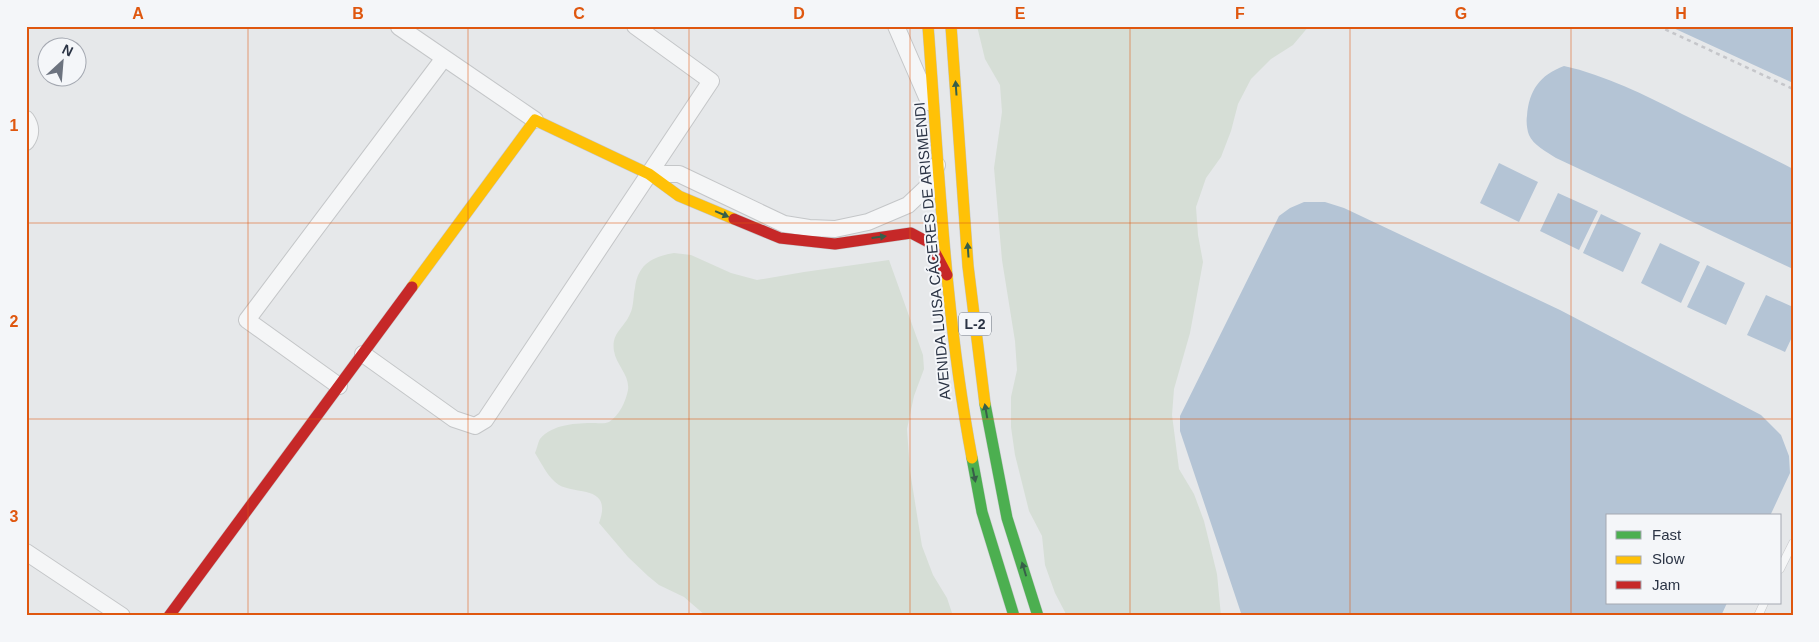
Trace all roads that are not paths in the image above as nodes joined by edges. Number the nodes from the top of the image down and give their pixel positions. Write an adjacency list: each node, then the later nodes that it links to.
1 (635, 26): 12 (street)
2 (896, 26): 7 (street, L-2)
3 (928, 26): 7 (main road, AVENIDA LUISA CÁCERES DE ARISMENDI / L-2)
4 (951, 26): 26 (main road, L-2, one-way to 4)
5 (399, 28): 6 (street)
6 (444, 58): 9 (street); 18 (street)
7 (935, 115): 11 (main road, AVENIDA LUISA CÁCERES DE ARISMENDI / L-2)
8 (26, 119): 10 (street)
9 (535, 120): 12 (main road); 17 (main road)
10 (26, 142)
11 (938, 162): 15 (street); 16 (main road, AVENIDA LUISA CÁCERES DE ARISMENDI / L-2)
12 (649, 174): 13 (street); 14 (main road); 17 (street)
13 (708, 188): 14 (street); 15 (street)
14 (699, 204): 15 (main road, one-way to 15)
15 (808, 235): 16 (main road, one-way to 16)
16 (947, 276): 25 (main road, AVENIDA LUISA CÁCERES DE ARISMENDI / L-2, one-way to 25)
17 (363, 354): 18 (main road)
18 (339, 386): 24 (main road)
19 (1793, 543): 21 (lane)
20 (26, 552): 23 (street)
21 (1782, 565)
22 (1764, 604): 27 (lane)
23 (122, 616)
24 (169, 616)
25 (1014, 616)
26 (1038, 616)
27 (1758, 616)

